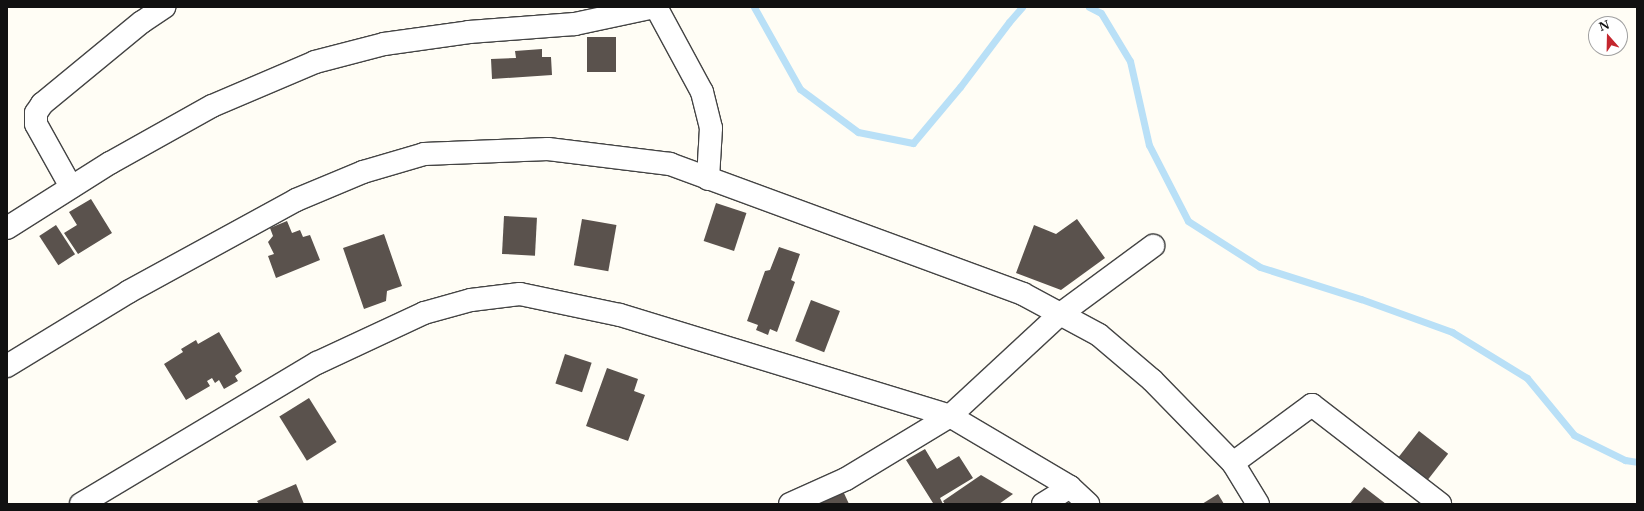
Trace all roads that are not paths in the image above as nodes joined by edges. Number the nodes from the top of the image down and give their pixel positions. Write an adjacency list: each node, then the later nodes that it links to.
1 (164, 7): 4 (street)
2 (655, 7): 3 (street); 4 (street)
3 (708, 179): 7 (street); 8 (street)
4 (71, 187): 5 (street)
5 (7, 228)
6 (1153, 246): 7 (street)
7 (1059, 314): 9 (street); 10 (street)
8 (7, 366)
9 (950, 416): 11 (street); 12 (street); 13 (street)
10 (1233, 463): 16 (street); 17 (street)
11 (1070, 487): 14 (street); 15 (street)
12 (81, 504)
13 (790, 504)
14 (1042, 504)
15 (1088, 504)
16 (1258, 504)
17 (1440, 504)

